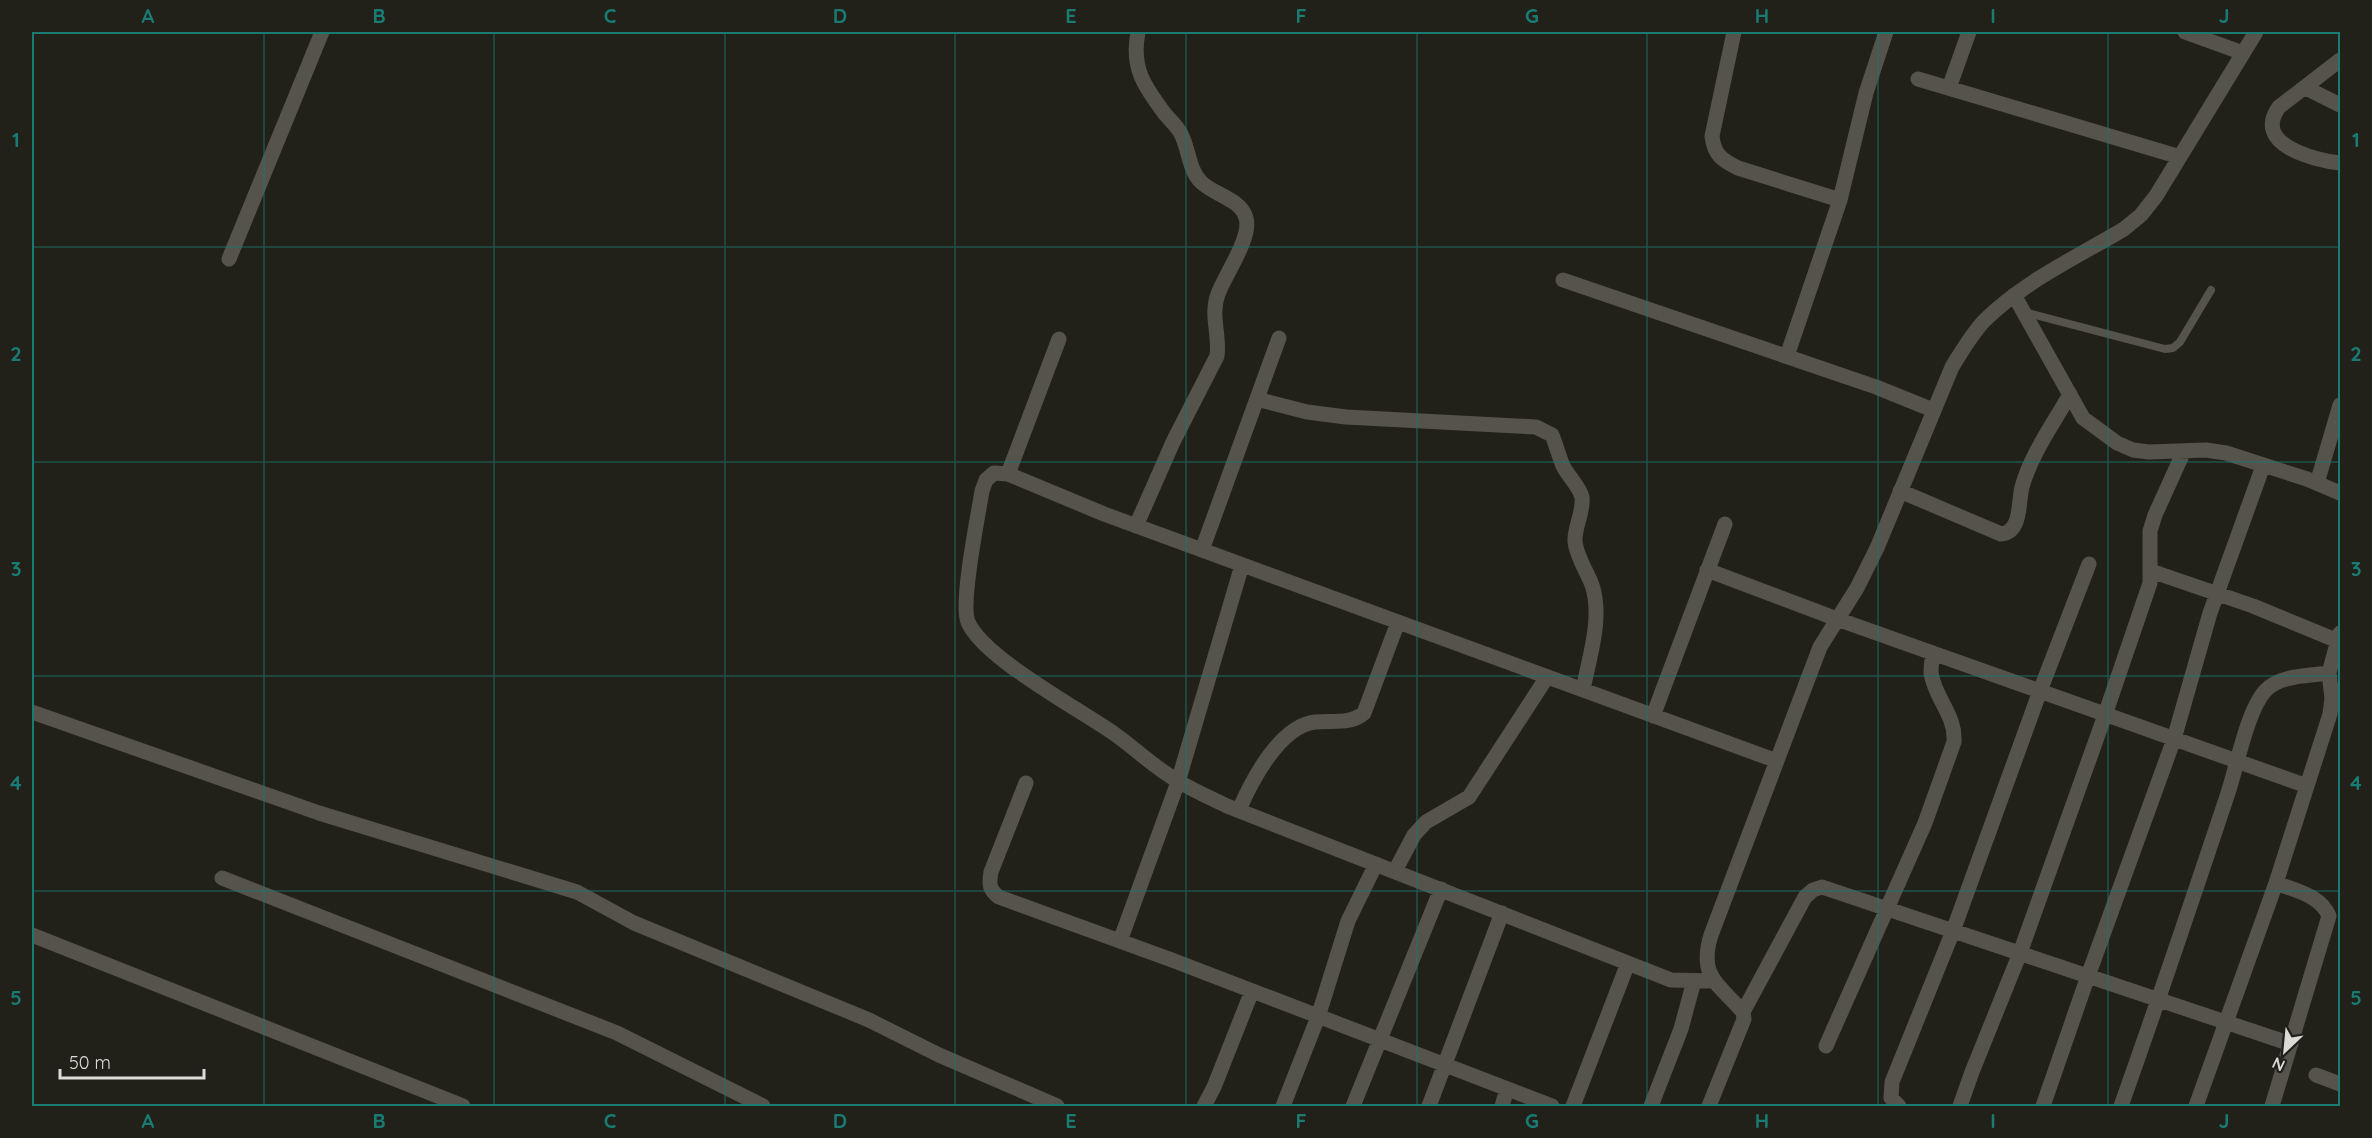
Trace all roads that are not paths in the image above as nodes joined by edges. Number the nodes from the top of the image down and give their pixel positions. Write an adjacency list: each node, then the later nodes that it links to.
1 (322, 32): 17 (street)
2 (1138, 32): 36 (street)
3 (1734, 32): 16 (street)
4 (1886, 32): 16 (street)
5 (1969, 32): 11 (street)
6 (2184, 32): 8 (street)
7 (2256, 32): 8 (street)
8 (2243, 53): 14 (street)
9 (2340, 60): 12 (street)
10 (1918, 79): 11 (street)
11 (1949, 88): 14 (street)
12 (2306, 88): 13 (street); 15 (street)
13 (2340, 105)
14 (2180, 157): 20 (street)
15 (2340, 163)
16 (1840, 200): 24 (street)
17 (229, 259)
18 (1563, 280): 24 (street)
19 (2211, 290): 21 (lane)
20 (2014, 295): 21 (street); 28 (street)
21 (2024, 312): 25 (street)
22 (1279, 338): 26 (street)
23 (1059, 339): 31 (street)
24 (1787, 356): 28 (street)
25 (2070, 394): 29 (street); 33 (street)
26 (1257, 399): 37 (street); 49 (street)
27 (2340, 405): 32 (street)
28 (1933, 410): 33 (street)
29 (2184, 451): 30 (street); 41 (street)
30 (2263, 466): 32 (street); 42 (street)
31 (1008, 474): 36 (street); 57 (street)
32 (2317, 483): 34 (street)
33 (1900, 491): 43 (street)
34 (2340, 493)
35 (1725, 524): 40 (street)
36 (1136, 526): 37 (street)
37 (1202, 550): 39 (street)
38 (2089, 564): 50 (street)
39 (1242, 565): 44 (street); 57 (street)
40 (1707, 570): 43 (street); 53 (street)
41 (2151, 572): 42 (street); 52 (street)
42 (2216, 594): 45 (street); 54 (street)
43 (1836, 619): 46 (street); 55 (street)
44 (1398, 622): 48 (street); 60 (street)
45 (2339, 637): 47 (street)
46 (1933, 653): 50 (street); 66 (street)
47 (2333, 666): 56 (street); 59 (street)
48 (1547, 677): 49 (street); 62 (street)
49 (1583, 690): 53 (street)
50 (2040, 691): 52 (street); 68 (street)
51 (32, 712): 88 (street)
52 (2105, 715): 54 (street); 71 (street)
53 (1653, 716): 55 (street)
54 (2174, 739): 56 (street); 73 (street)
55 (1777, 761): 75 (street)
56 (2239, 761): 59 (street); 77 (street)
57 (1178, 782): 60 (street); 70 (street)
58 (1026, 783): 70 (street)
59 (2307, 786): 64 (street)
60 (1239, 810): 61 (street)
61 (1376, 864): 62 (street); 79 (street)
62 (1395, 871): 65 (street)
63 (222, 878): 90 (street)
64 (2276, 883): 80 (street); 82 (street)
65 (1441, 889): 67 (street); 81 (street)
66 (1887, 908): 68 (street); 78 (street); 83 (street)
67 (1502, 914): 72 (street); 84 (street)
68 (1953, 930): 71 (street); 100 (street)
69 (32, 935): 89 (street)
70 (1120, 941): 76 (street)
71 (2020, 953): 73 (street); 101 (street)
72 (1628, 963): 74 (street); 97 (street)
73 (2088, 976): 77 (street); 102 (street)
74 (1694, 981): 75 (street); 98 (street)
75 (1713, 981): 78 (street)
76 (1252, 991): 79 (street); 91 (street)
77 (2159, 1000): 80 (street); 103 (street)
78 (1743, 1012): 99 (street)
79 (1318, 1017): 81 (street); 92 (street)
80 (2226, 1022): 82 (street); 104 (street)
81 (1379, 1040): 84 (street); 93 (street)
82 (2291, 1044): 105 (street)
83 (1826, 1046)
84 (1444, 1065): 87 (street); 94 (street)
85 (2316, 1075): 86 (street)
86 (2340, 1084)
87 (1507, 1089): 95 (street); 96 (street)
88 (1050, 1105)
89 (463, 1107)
90 (763, 1107)
91 (1204, 1107)
92 (1283, 1107)
93 (1353, 1107)
94 (1429, 1107)
95 (1502, 1107)
96 (1552, 1107)
97 (1573, 1107)
98 (1651, 1107)
99 (1709, 1107)
100 (1899, 1107)
101 (1960, 1107)
102 (2043, 1107)
103 (2121, 1107)
104 (2196, 1107)
105 (2272, 1107)

